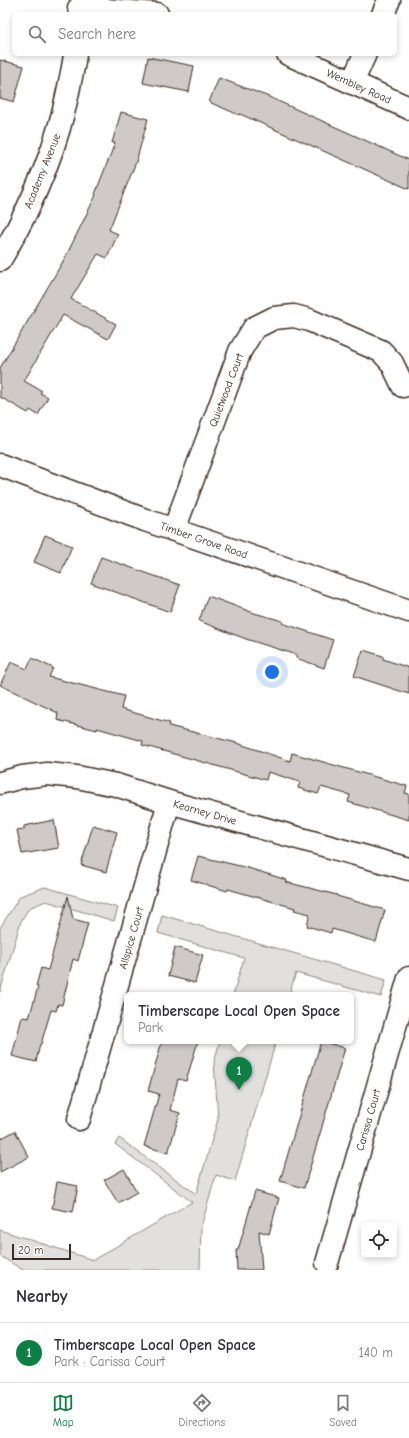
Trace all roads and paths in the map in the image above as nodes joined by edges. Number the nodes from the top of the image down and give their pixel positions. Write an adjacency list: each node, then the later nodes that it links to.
1 (389, 0): 4 (street)
2 (79, 7): 3 (street)
3 (135, 12)
4 (384, 12)
5 (75, 56): 10 (street, Academy Avenue)
6 (292, 56): 8 (street, Wembley Road)
7 (364, 56): 8 (street)
8 (352, 83): 9 (street, Wembley Road)
9 (409, 108)
10 (0, 260)
11 (403, 386): 13 (street, Quietwood Court)
12 (0, 465): 13 (street, Timber Grove Road)
13 (174, 530): 14 (street, Timber Grove Road)
14 (409, 611)
15 (0, 783): 16 (street, Kearney Drive)
16 (169, 802): 17 (street, Kearney Drive); 19 (street, Allspice Court)
17 (409, 869)
18 (409, 978): 20 (street, Carissa Court)
19 (79, 1119)
20 (327, 1263)

